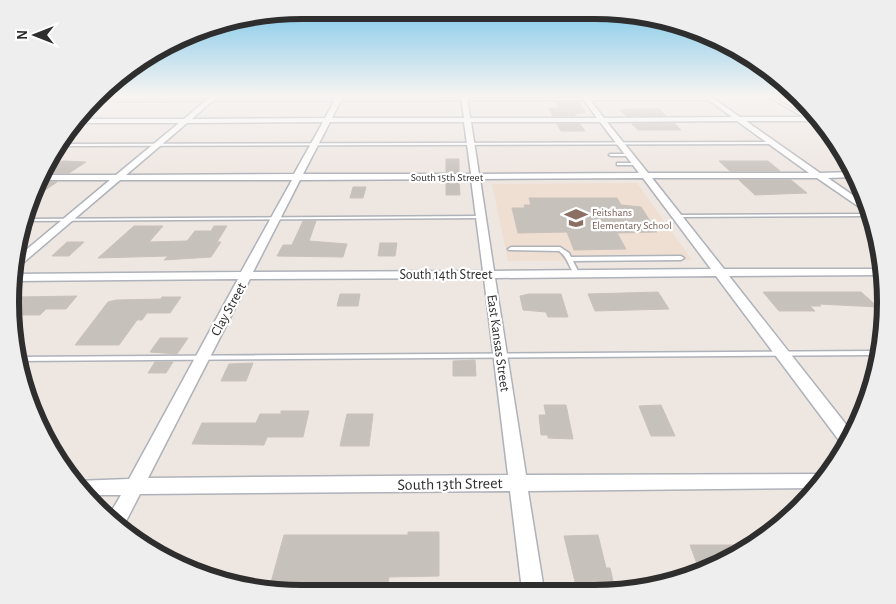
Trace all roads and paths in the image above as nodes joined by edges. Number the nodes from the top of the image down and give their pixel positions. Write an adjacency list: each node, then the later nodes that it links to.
1 (181, 124): 8 (street)
2 (325, 124): 7 (street, Clay Street)
3 (469, 124): 9 (street, East Kansas Street)
4 (605, 124): 10 (street)
5 (746, 124): 6 (street)
6 (772, 142): 10 (lane); 15 (street)
7 (315, 143): 8 (lane); 9 (lane); 19 (street, Clay Street)
8 (158, 144): 11 (lane); 21 (street)
9 (472, 144): 10 (lane); 17 (street, East Kansas Street)
10 (621, 144): 13 (street)
11 (66, 145)
12 (611, 155): 13 (lane)
13 (633, 159): 14 (lane); 18 (street)
14 (618, 164)
15 (818, 175): 16 (street, South 15th Street); 18 (street, South 15th Street); 22 (street)
16 (847, 175)
17 (476, 176): 18 (street, South 15th Street); 19 (street, South 15th Street); 25 (street, East Kansas Street)
18 (645, 176): 23 (street)
19 (297, 177): 21 (street, South 15th Street); 26 (street, Clay Street)
20 (48, 178): 21 (street, South 15th Street)
21 (118, 178): 27 (street)
22 (860, 204)
23 (676, 216): 24 (lane); 33 (street)
24 (864, 216)
25 (482, 217): 26 (lane); 36 (street, East Kansas Street)
26 (276, 218): 27 (lane); 37 (street, Clay Street)
27 (68, 219): 28 (lane); 30 (street)
28 (31, 220)
29 (511, 249): 32 (lane)
30 (22, 257)
31 (681, 258): 32 (lane)
32 (569, 259): 35 (lane)
33 (720, 272): 34 (street, South 14th Street); 35 (street, South 14th Street); 40 (street)
34 (876, 272)
35 (576, 273): 36 (street, South 14th Street)
36 (489, 274): 37 (street, South 14th Street); 41 (street, East Kansas Street)
37 (246, 276): 38 (street, South 14th Street); 42 (street, Clay Street)
38 (20, 277)
39 (873, 353): 40 (lane)
40 (782, 354): 41 (lane); 44 (street)
41 (501, 355): 42 (lane); 46 (street, East Kansas Street)
42 (201, 358): 43 (lane); 47 (street, Clay Street)
43 (24, 359)
44 (844, 434)
45 (814, 480): 46 (street, South 13th Street)
46 (518, 482): 47 (street, South 13th Street); 50 (street, East Kansas Street)
47 (134, 486): 48 (street, South 13th Street); 49 (street, Clay Street)
48 (87, 487)
49 (118, 518)
50 (532, 585)

